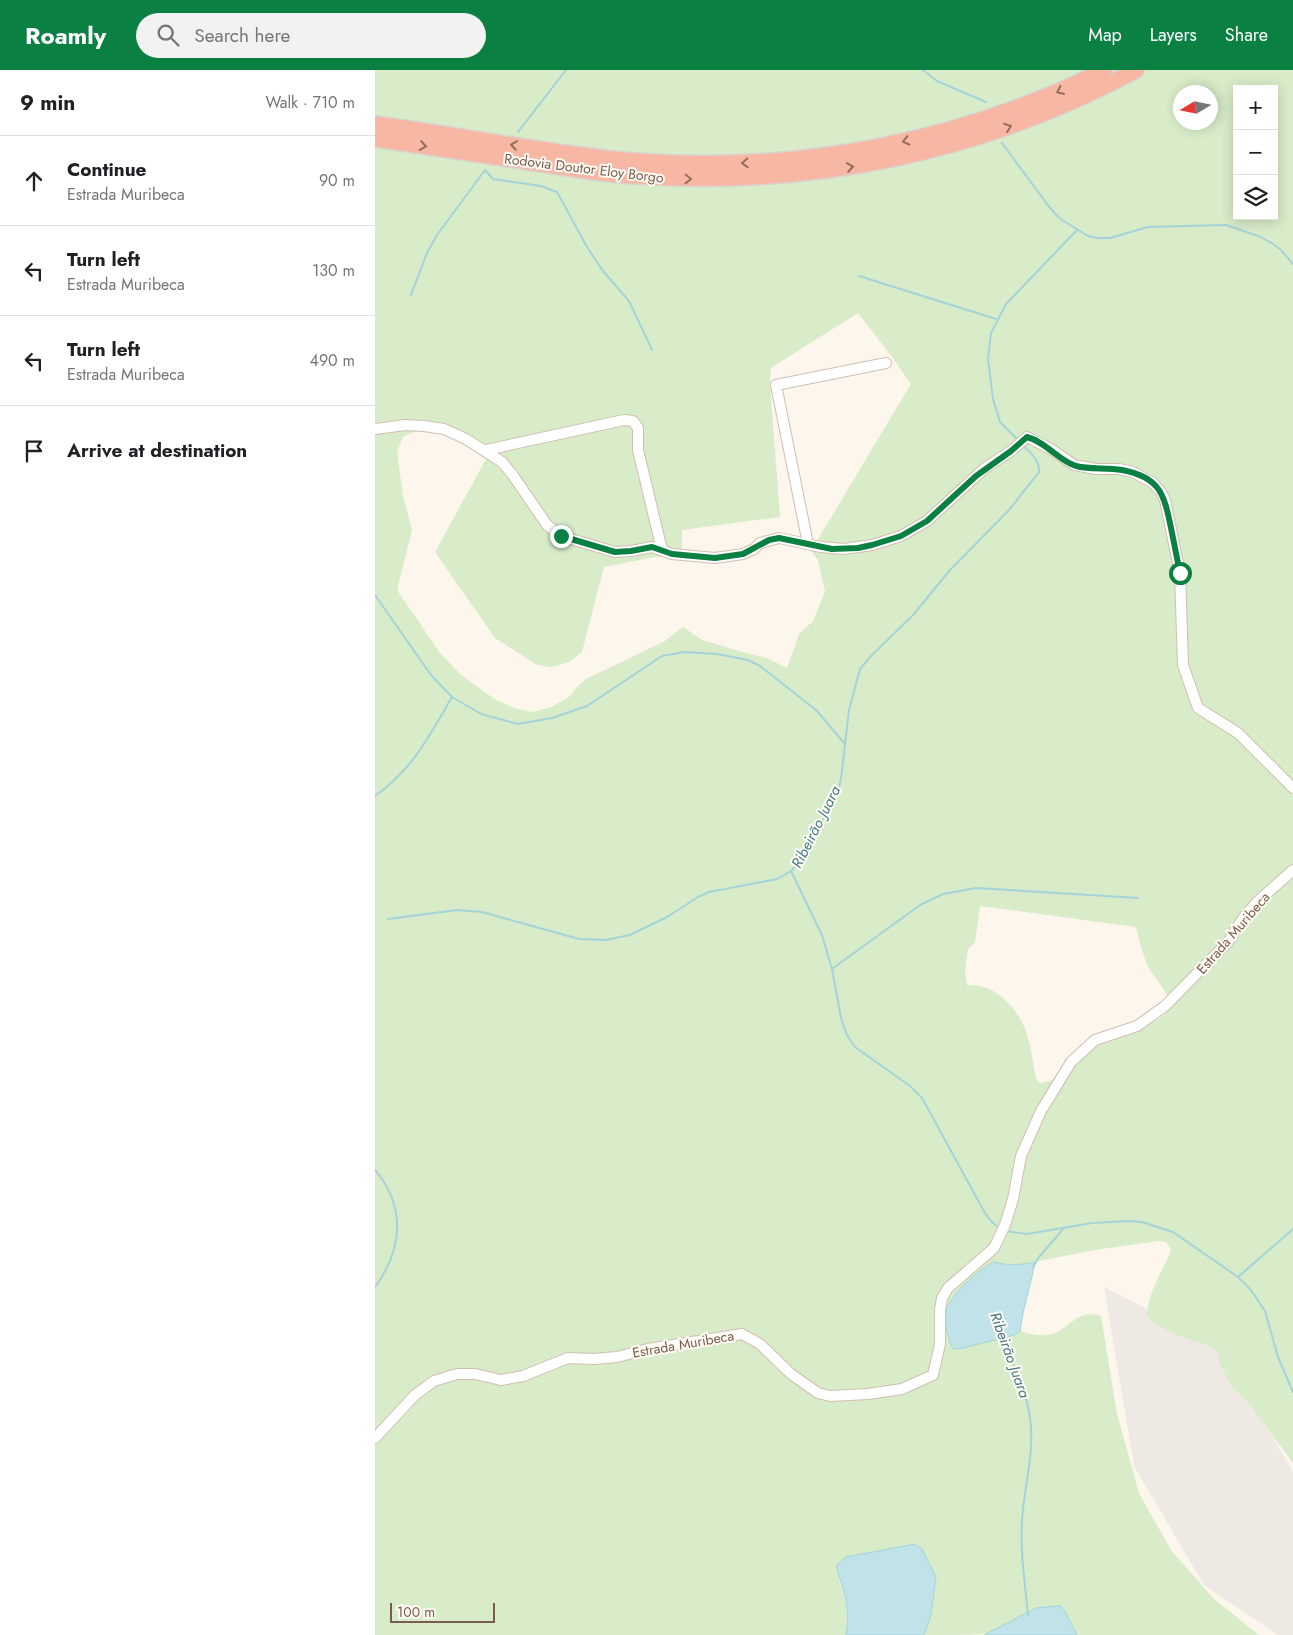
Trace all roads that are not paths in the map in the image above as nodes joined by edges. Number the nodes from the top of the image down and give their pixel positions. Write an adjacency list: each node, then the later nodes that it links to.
1 (1104, 70): 3 (highway, Rodovia Doutor Eloy Borgo, one-way to 3)
2 (1136, 70): 4 (highway, Rodovia Doutor Eloy Borgo, one-way to 2)
3 (375, 124)
4 (375, 139)
5 (886, 363): 8 (street)
6 (375, 429): 7 (street)
7 (486, 450): 9 (street); 9 (street)
8 (808, 544): 9 (street); 10 (street)
9 (662, 550)
10 (1293, 788)
11 (1293, 870): 12 (street, Estrada Muribeca)
12 (379, 1430): 13 (street)
13 (375, 1438)

